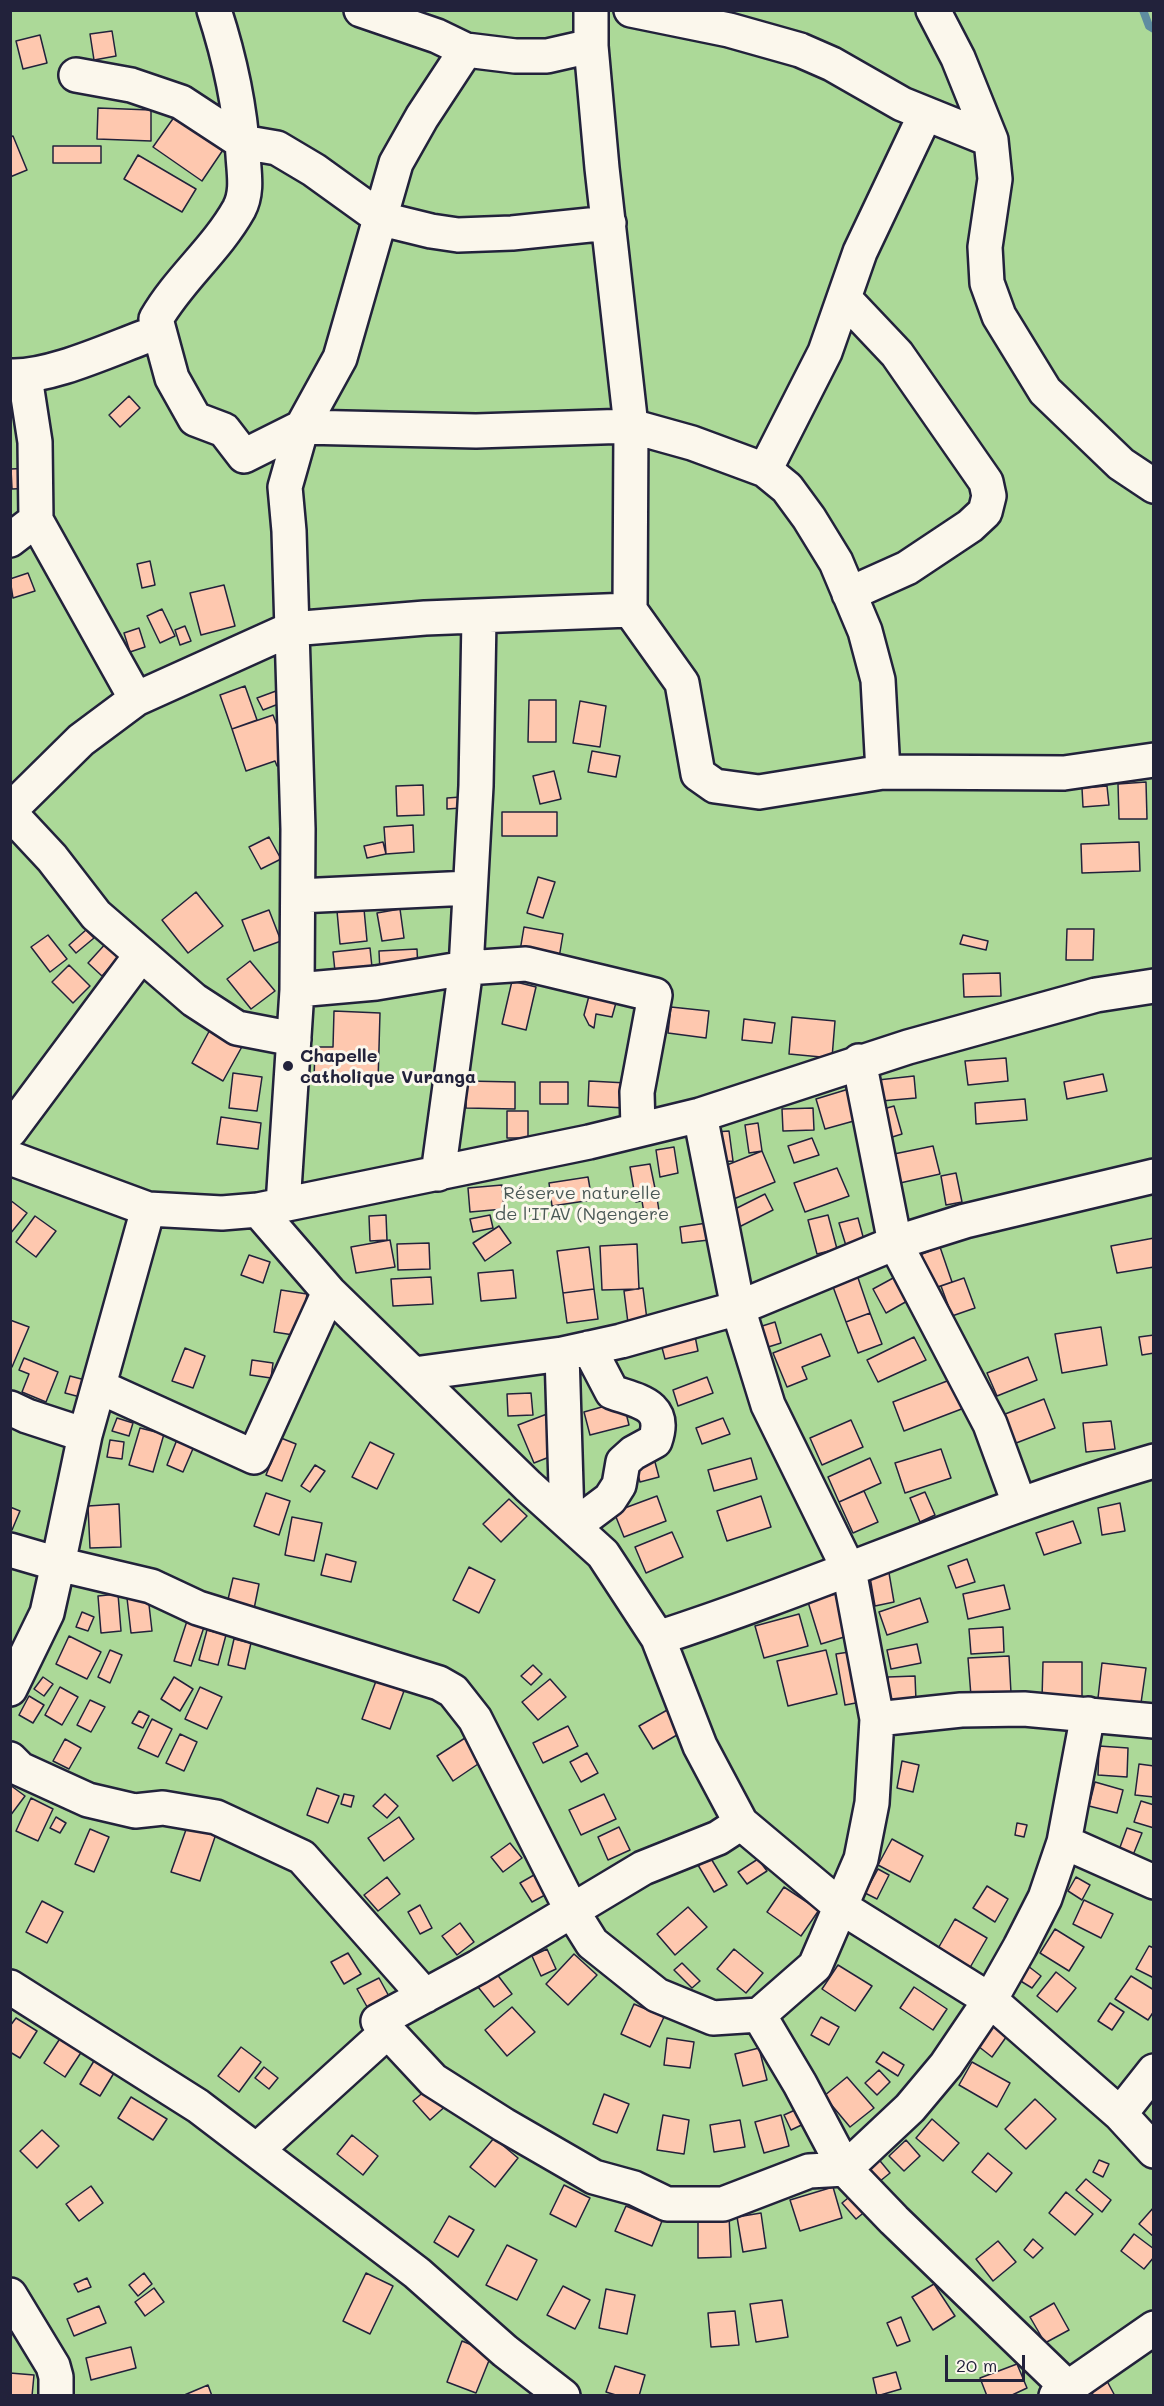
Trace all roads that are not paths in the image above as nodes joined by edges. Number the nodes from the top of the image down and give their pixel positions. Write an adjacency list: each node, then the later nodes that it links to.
1 (214, 10): 11 (street)
2 (361, 10): 7 (street)
3 (591, 10): 6 (street)
4 (631, 10): 9 (street)
5 (933, 10): 10 (street)
6 (591, 46): 7 (street); 13 (street)
7 (466, 50): 12 (street)
8 (76, 75): 11 (street)
9 (925, 115): 10 (street); 14 (street)
10 (991, 140): 20 (street)
11 (242, 142): 12 (street); 15 (street)
12 (382, 219): 13 (street); 18 (street)
13 (609, 223): 17 (street)
14 (844, 298): 19 (street); 23 (street)
15 (158, 332): 16 (street); 18 (street)
16 (18, 376): 21 (street)
17 (631, 426): 18 (street); 19 (street); 24 (street)
18 (302, 428): 26 (street)
19 (765, 470): 23 (street)
20 (1154, 486)
21 (36, 520): 22 (street); 27 (street)
22 (10, 540)
23 (849, 594): 29 (street)
24 (630, 610): 25 (street); 29 (street)
25 (479, 618): 26 (street); 31 (street)
26 (291, 629): 27 (street); 32 (street)
27 (136, 699): 30 (street)
28 (1154, 760): 29 (street)
29 (883, 772)
30 (10, 811): 33 (street)
31 (470, 888): 32 (street); 34 (street)
32 (298, 896): 36 (street)
33 (141, 955): 37 (street); 41 (street)
34 (466, 968): 36 (street); 40 (street); 43 (street)
35 (1154, 986): 38 (street)
36 (297, 990): 37 (street)
37 (294, 1039): 45 (street)
38 (859, 1062): 39 (street); 47 (street)
39 (700, 1115): 40 (street); 49 (street)
40 (638, 1128): 43 (street)
41 (10, 1131)
42 (10, 1158): 46 (street)
43 (438, 1174): 45 (street)
44 (1154, 1176): 47 (street)
45 (271, 1208): 46 (street); 48 (street)
46 (148, 1209): 52 (street)
47 (895, 1243): 49 (street); 56 (street)
48 (329, 1292): 51 (street); 52 (street)
49 (738, 1308): 50 (street); 60 (street)
50 (576, 1351): 51 (street); 57 (street); 57 (street)
51 (414, 1374): 57 (street)
52 (100, 1387): 54 (street)
53 (10, 1407): 54 (street)
54 (85, 1435): 59 (street)
55 (1154, 1461): 56 (street)
56 (1019, 1503): 60 (street)
57 (570, 1523): 61 (street)
58 (10, 1550): 59 (street)
59 (58, 1564): 62 (street); 71 (street)
60 (849, 1570): 61 (street); 64 (street)
61 (658, 1638): 67 (street)
62 (10, 1689)
63 (1088, 1714): 64 (street); 65 (street); 68 (street)
64 (877, 1719): 70 (street)
65 (1154, 1721)
66 (10, 1759): 73 (street)
67 (741, 1823): 70 (street); 71 (street)
68 (1064, 1842): 69 (street); 74 (street)
69 (1154, 1882)
70 (841, 1907): 74 (street); 75 (street)
71 (572, 1911): 73 (street); 75 (street)
72 (10, 1987): 79 (street)
73 (424, 1996): 76 (street)
74 (990, 2000): 78 (street); 81 (street)
75 (759, 2015): 81 (street)
76 (388, 2031): 79 (street); 81 (street)
77 (1154, 2071): 78 (street)
78 (1120, 2114): 80 (street)
79 (257, 2150): 86 (street)
80 (1154, 2151)
81 (845, 2169): 84 (street)
82 (10, 2295): 85 (street)
83 (1154, 2328): 84 (street)
84 (1062, 2392)
85 (56, 2396)
86 (563, 2396)

